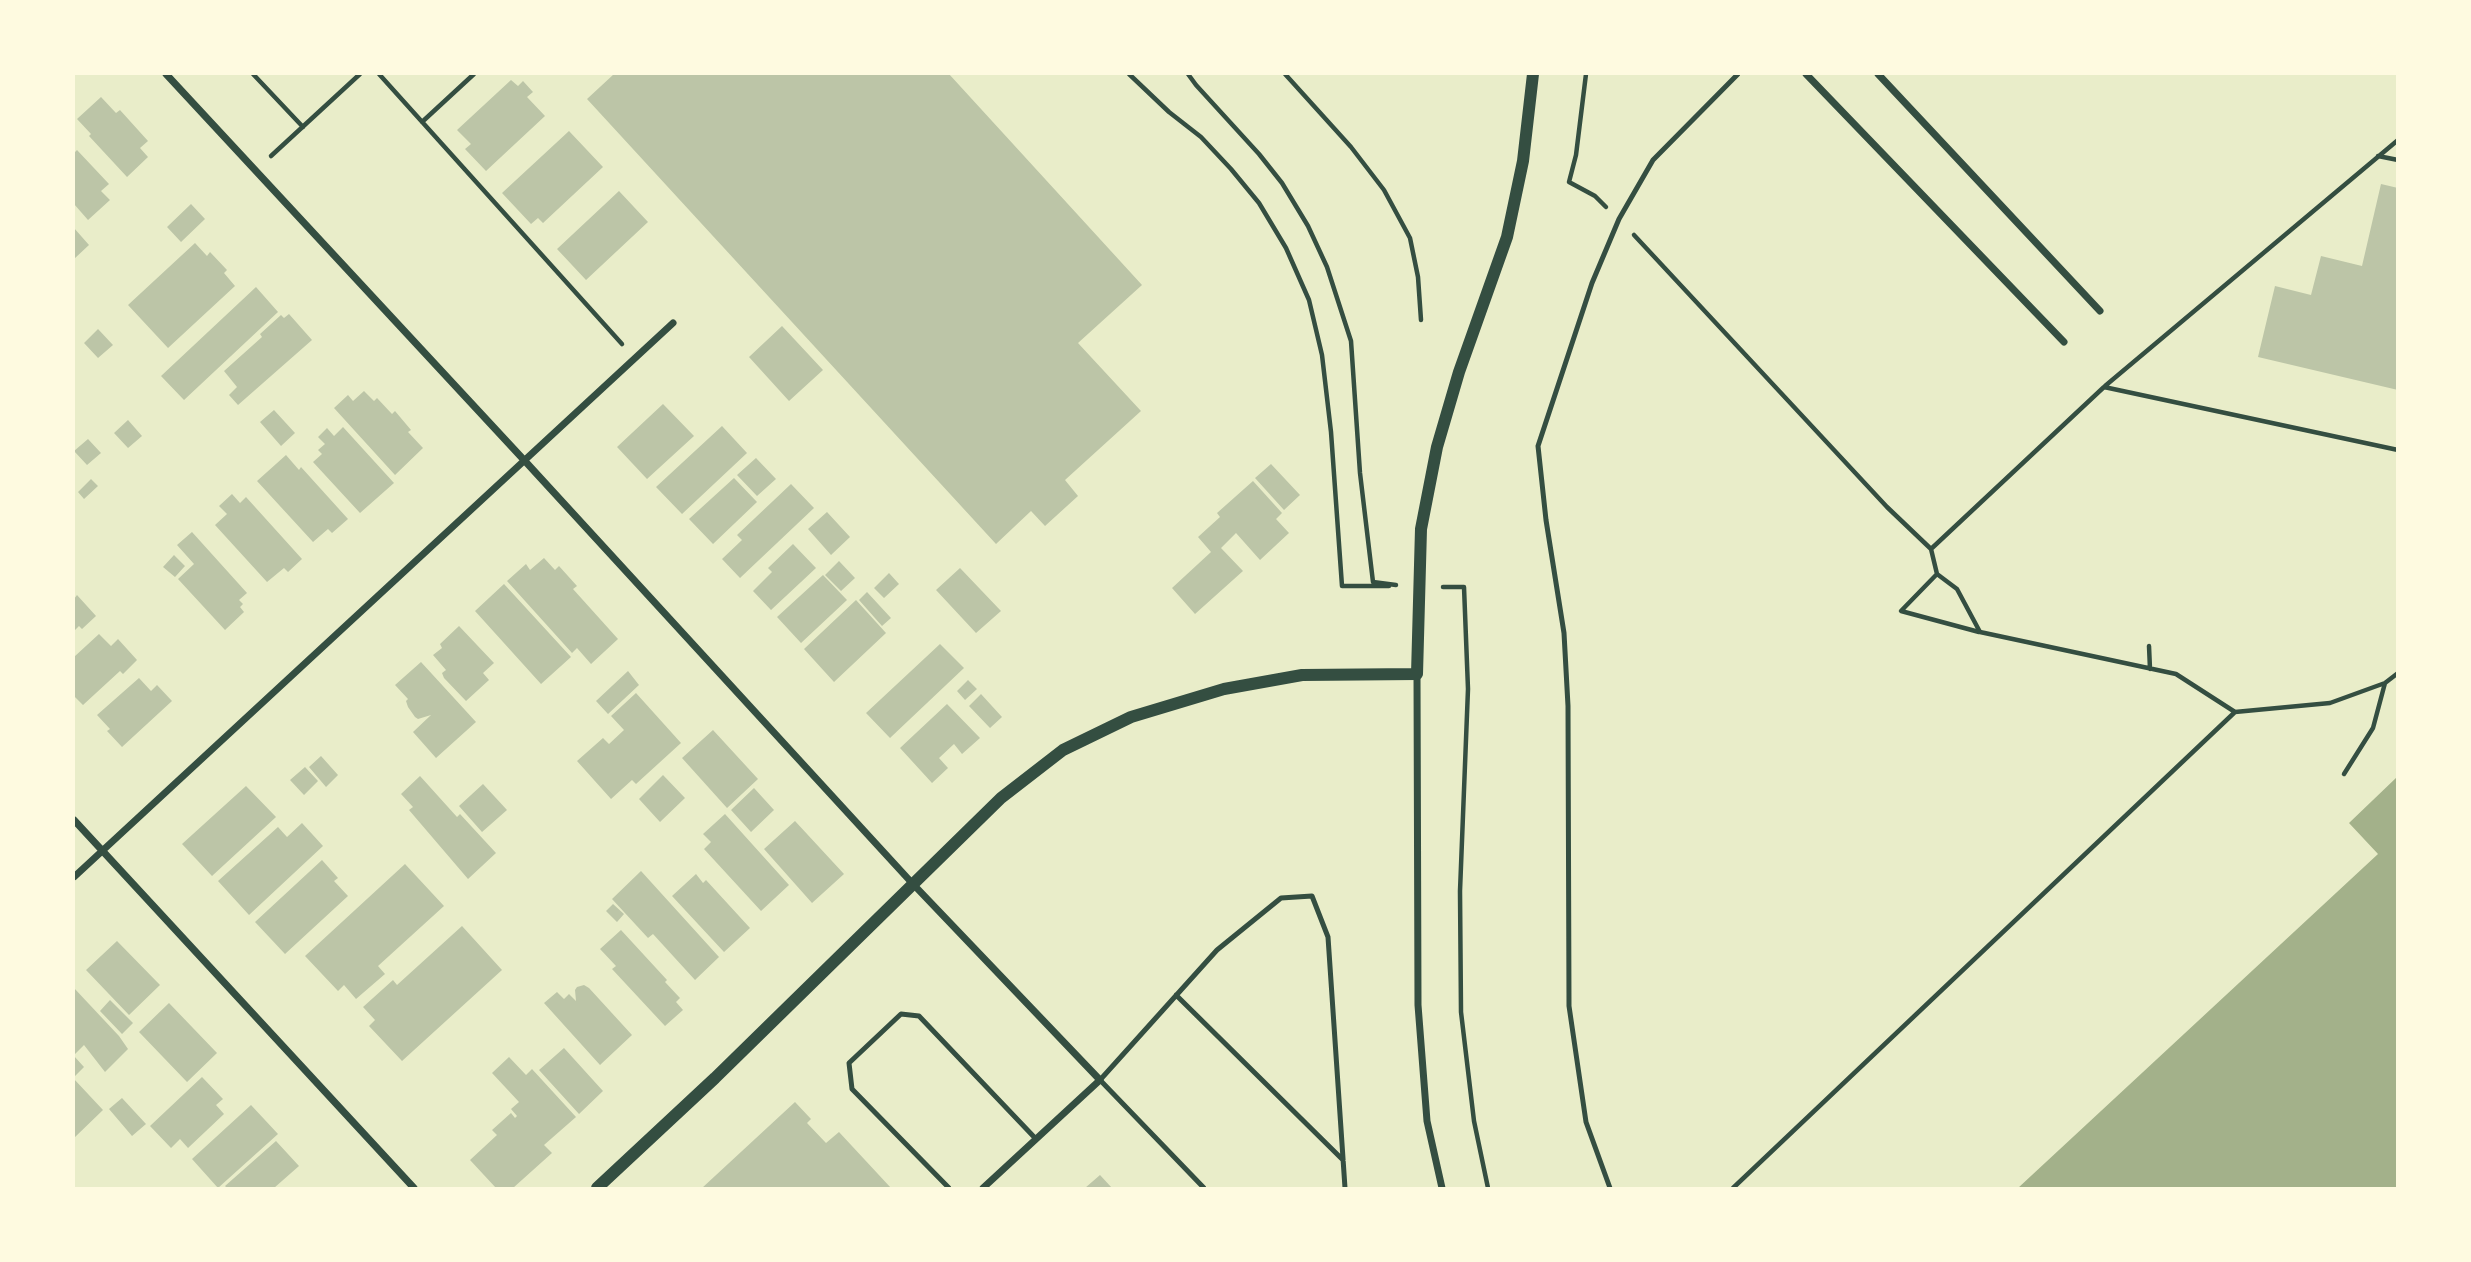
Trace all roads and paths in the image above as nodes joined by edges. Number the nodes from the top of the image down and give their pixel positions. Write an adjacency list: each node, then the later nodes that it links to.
1 (166, 74): 19 (street)
2 (253, 74): 15 (path)
3 (360, 74): 15 (path)
4 (379, 74): 14 (path)
5 (474, 74): 14 (path)
6 (1129, 74): 31 (path)
7 (1188, 74): 31 (path)
8 (1284, 74): 22 (path)
9 (1533, 74): 31 (street)
10 (1586, 74): 20 (path)
11 (1738, 74): 20 (lane)
12 (1806, 74): 24 (street)
13 (1878, 74): 21 (street)
14 (422, 122): 25 (path)
15 (303, 127): 19 (path)
16 (2398, 140): 17 (path)
17 (2378, 156): 18 (path); 26 (path)
18 (2398, 160)
19 (256, 170): 28 (street)
20 (1619, 219): 29 (path); 56 (lane)
21 (2100, 311)
22 (1422, 320)
23 (673, 323): 25 (street)
24 (2063, 342)
25 (635, 358): 28 (street)
26 (2105, 387): 27 (path); 29 (path)
27 (2398, 450)
28 (524, 460): 41 (street); 43 (street)
29 (1931, 549): 30 (path)
30 (1937, 573): 32 (path); 32 (path)
31 (1418, 587): 36 (street); 55 (path)
32 (1980, 632): 34 (path)
33 (2149, 646): 34 (path)
34 (2150, 669): 38 (path)
35 (2398, 673): 37 (path)
36 (1417, 674): 43 (street); 54 (street)
37 (2385, 683): 38 (path); 39 (path)
38 (2235, 712): 57 (path)
39 (2344, 774)
40 (74, 820): 41 (street)
41 (102, 851): 42 (street); 49 (street)
42 (74, 877)
43 (912, 883): 45 (street); 48 (street)
44 (1176, 995): 45 (lane); 47 (lane); 47 (lane)
45 (1100, 1080): 46 (street); 52 (lane)
46 (1036, 1139): 50 (lane); 51 (street)
47 (1343, 1160): 53 (lane)
48 (600, 1187)
49 (414, 1188)
50 (949, 1188)
51 (983, 1188)
52 (1204, 1188)
53 (1345, 1188)
54 (1442, 1188)
55 (1488, 1188)
56 (1610, 1188)
57 (1733, 1188)

